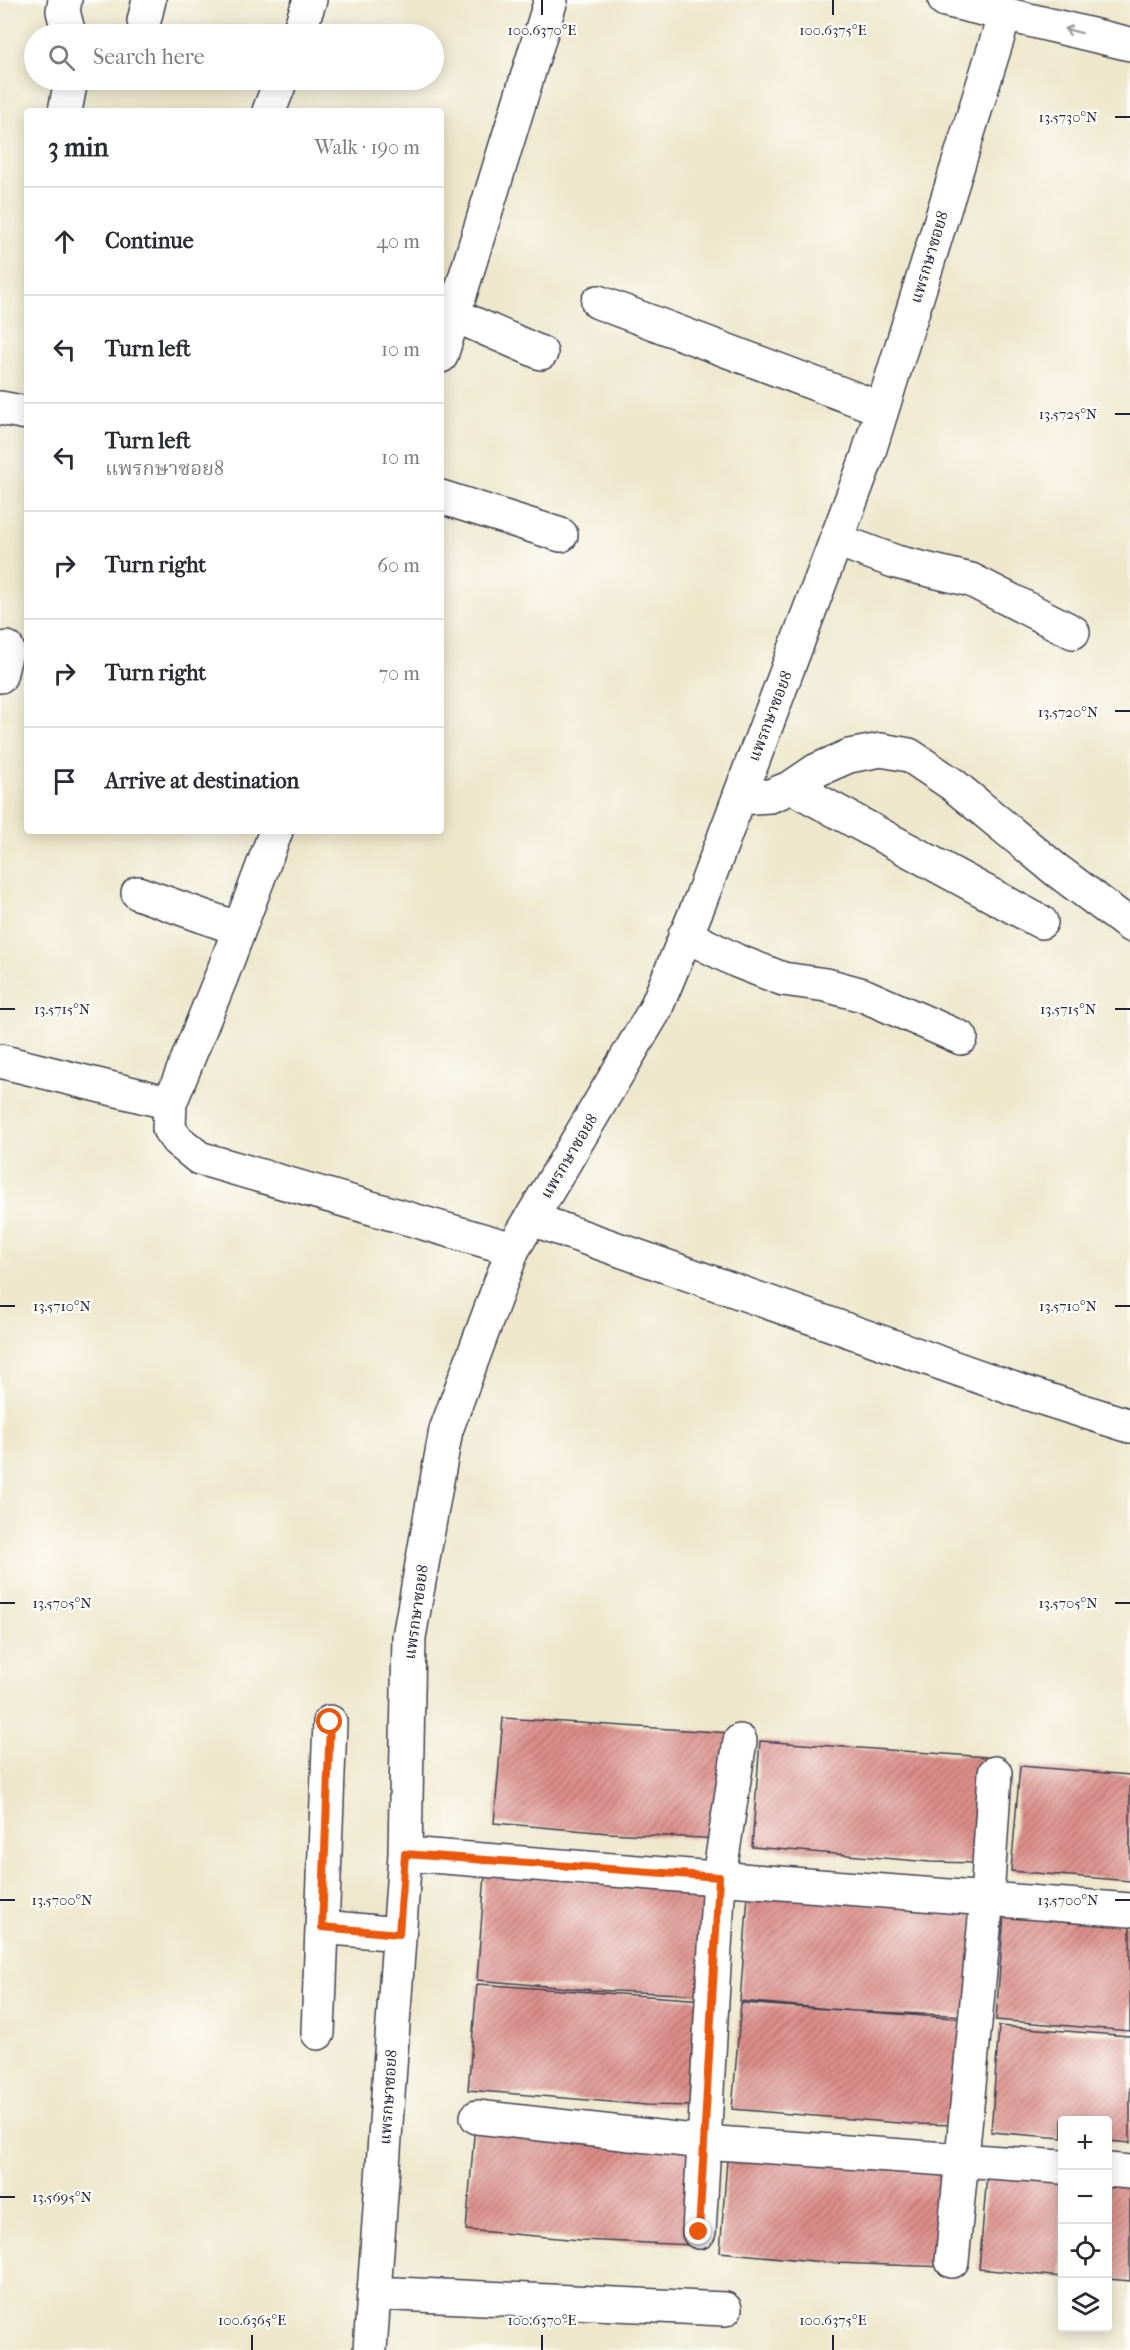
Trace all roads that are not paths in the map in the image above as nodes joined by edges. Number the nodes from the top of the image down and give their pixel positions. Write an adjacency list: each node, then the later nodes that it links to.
1 (65, 0): 6 (street)
2 (310, 0): 7 (street)
3 (551, 0): 14 (street)
4 (945, 0): 5 (street)
5 (1005, 14): 8 (street, one-way to 5); 18 (street, แพรกษาซอย8)
6 (66, 24)
7 (302, 24)
8 (1130, 44)
9 (68, 90): 11 (street)
10 (277, 90): 12 (street)
11 (65, 108)
12 (270, 108)
13 (598, 302): 18 (street)
14 (454, 315): 15 (street); 16 (street)
15 (444, 347)
16 (541, 353)
17 (0, 408): 19 (street)
18 (882, 410): 22 (street, แพรกษาซอย8)
19 (24, 412)
20 (444, 498): 21 (street)
21 (561, 536)
22 (837, 540): 23 (street); 25 (street, แพรกษาซอย8)
23 (1073, 632)
24 (792, 788): 25 (street); 28 (street); 29 (street)
25 (739, 798): 31 (street, แพรกษาซอย8)
26 (275, 834): 30 (street)
27 (138, 893): 30 (street)
28 (1041, 922)
29 (1130, 925)
30 (239, 930): 34 (street)
31 (685, 935): 32 (street); 35 (street, แพรกษาซอย8)
32 (961, 1038)
33 (0, 1061): 34 (street)
34 (170, 1103): 36 (street)
35 (532, 1219): 36 (street, แพรกษาซอย8); 37 (street)
36 (513, 1249): 41 (street, แพรกษาซอย8)
37 (1130, 1426)
38 (330, 1722): 45 (street)
39 (740, 1741): 42 (street)
40 (995, 1773): 43 (street)
41 (405, 1854): 42 (street); 46 (street, แพรกษาซอย8)
42 (719, 1877): 43 (street); 49 (street)
43 (987, 1898): 44 (street); 50 (street)
44 (1130, 1910)
45 (322, 1927): 46 (street); 47 (street)
46 (399, 1934): 56 (street, แพรกษาซอย8)
47 (318, 2033)
48 (477, 2117): 49 (street)
49 (703, 2142): 50 (street); 54 (street)
50 (963, 2159): 51 (street); 55 (street)
51 (1058, 2167)
52 (1112, 2170): 53 (street)
53 (1130, 2172)
54 (699, 2232)
55 (952, 2261)
56 (374, 2294): 57 (street); 58 (street, แพรกษาซอย8)
57 (725, 2309)
58 (370, 2350)

